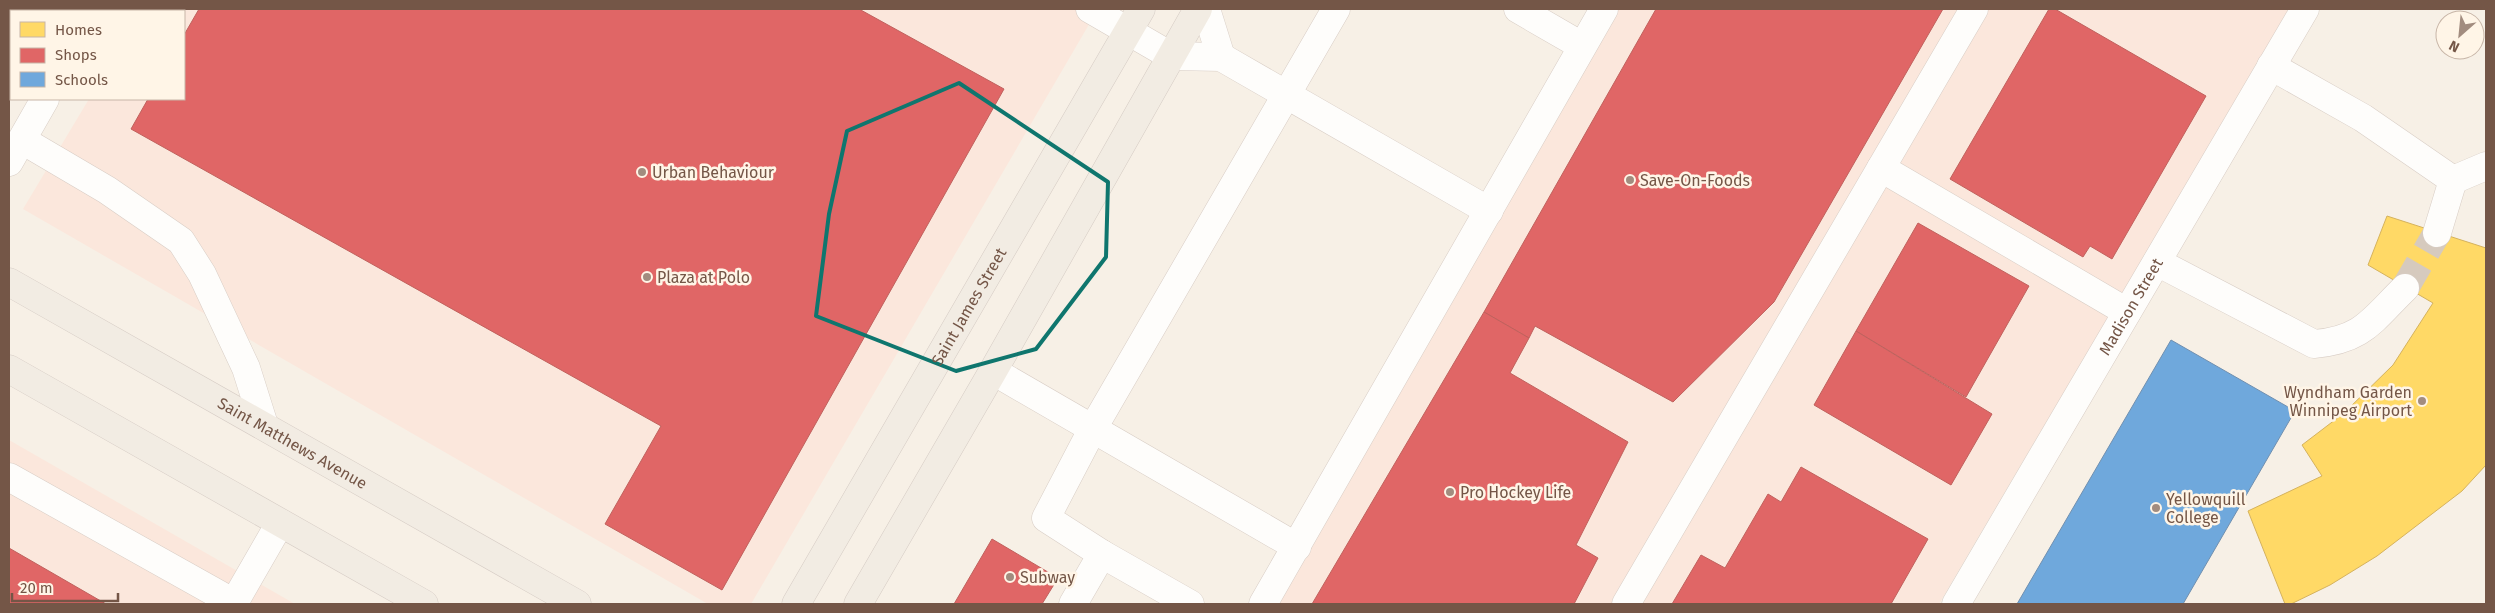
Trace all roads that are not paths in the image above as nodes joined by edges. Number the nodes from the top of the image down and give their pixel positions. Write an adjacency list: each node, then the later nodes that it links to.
1 (1090, 9): 9 (street)
2 (1198, 9): 11 (main road)
3 (1206, 9): 12 (street)
4 (1336, 9): 14 (street)
5 (1518, 9): 10 (street)
6 (1604, 9): 10 (street)
7 (1974, 9): 18 (street)
8 (2305, 9): 13 (street, Madison Street)
9 (1134, 20): 11 (street); 37 (main road, Saint James Street)
10 (1582, 46): 20 (street)
11 (1171, 56): 12 (street); 27 (main road)
12 (1220, 57): 14 (street)
13 (2271, 66): 19 (street); 22 (street, Madison Street)
14 (1286, 96): 20 (street); 29 (street)
15 (44, 100): 16 (street)
16 (15, 151): 28 (street)
17 (2486, 166): 19 (street)
18 (1881, 168): 25 (street); 42 (street)
19 (2453, 180): 21 (street)
20 (1489, 212): 32 (street)
21 (2437, 233)
22 (2156, 262): 24 (street); 25 (street, Madison Street)
23 (9, 282): 28 (main road, Saint Matthews Avenue)
24 (2405, 288)
25 (2127, 312): 43 (street, Madison Street)
26 (9, 369): 31 (main road)
27 (993, 372): 29 (street); 38 (main road)
28 (264, 425): 36 (main road, Saint Matthews Avenue)
29 (1092, 430): 32 (street); 33 (street)
30 (9, 477): 34 (street)
31 (280, 523): 34 (street); 35 (main road)
32 (1296, 547): 41 (street)
33 (1102, 554): 39 (street); 40 (street)
34 (236, 603)
35 (424, 604)
36 (577, 604)
37 (796, 604)
38 (858, 604)
39 (1073, 604)
40 (1190, 604)
41 (1264, 604)
42 (1626, 604)
43 (1956, 604)

